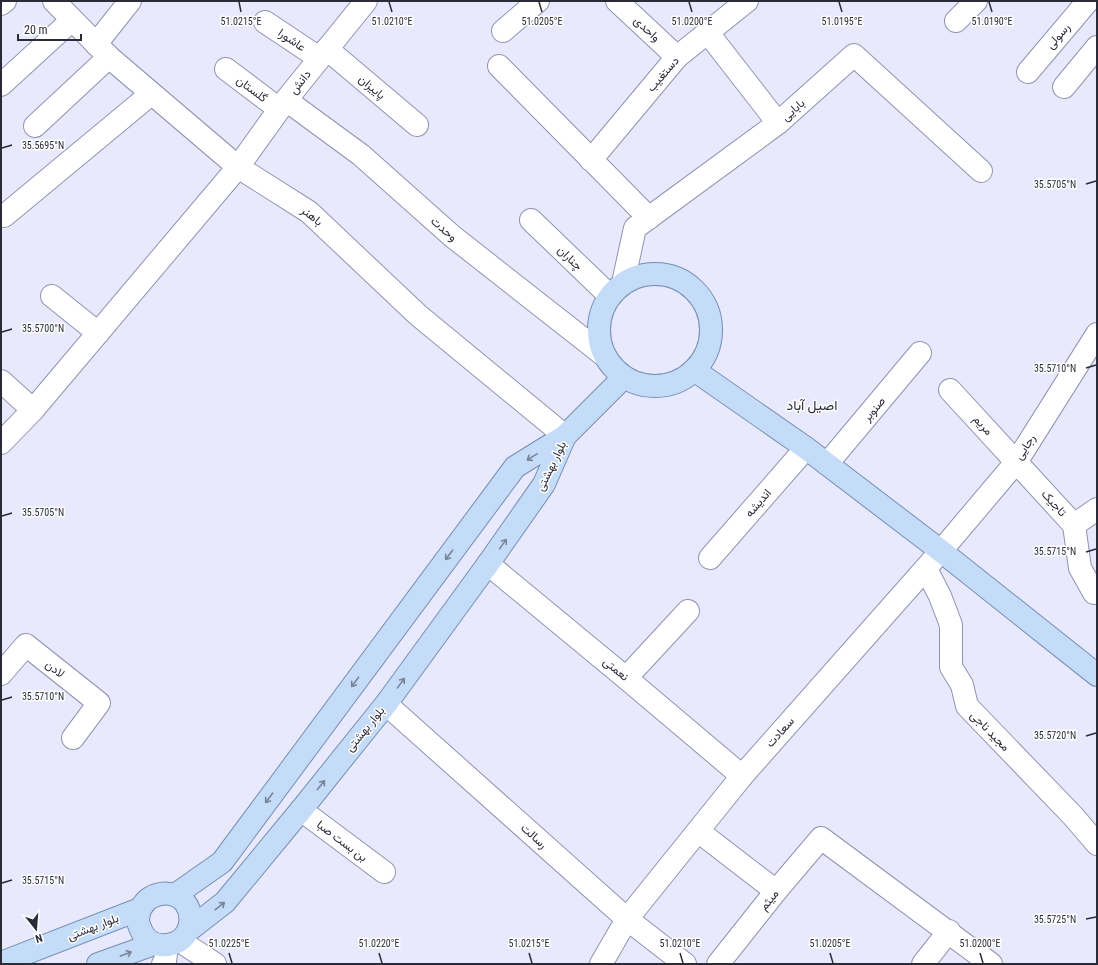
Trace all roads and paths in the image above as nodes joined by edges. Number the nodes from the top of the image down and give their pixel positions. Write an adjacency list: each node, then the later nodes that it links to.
1 (4, 1): 10 (street)
2 (54, 1): 11 (street, باهنر)
3 (130, 1): 17 (street)
4 (366, 1): 18 (street, دانش)
5 (538, 1): 14 (street)
6 (617, 1): 19 (street, واحدی)
7 (747, 1): 15 (street, دستغیب)
8 (976, 1): 12 (street)
9 (1088, 1): 22 (street, رسولی)
10 (1, 4)
11 (72, 20): 17 (street, باهنر); 23 (street)
12 (956, 21)
13 (265, 22): 18 (street, عاشورا)
14 (503, 31)
15 (708, 33): 19 (street, دستغیب); 27 (street)
16 (1097, 48): 24 (street)
17 (102, 51): 25 (street, باهنر); 29 (street)
18 (323, 54): 26 (street, دانش); 28 (street, پاییزان)
19 (677, 57): 30 (street, دستغیب)
20 (499, 66): 30 (street)
21 (226, 69): 26 (street, گلستان)
22 (1028, 72)
23 (1, 85)
24 (1064, 87)
25 (151, 94): 31 (street, باهنر); 33 (street)
26 (282, 104): 31 (street, دانش); 41 (street, وحدت)
27 (778, 123): 32 (street, بابایی); 34 (street, بابایی)
28 (417, 125)
29 (35, 126)
30 (591, 160): 34 (street)
31 (238, 166): 38 (street, دانش); 47 (street, باهنر)
32 (981, 171)
33 (4, 216)
34 (648, 218): 36 (street, بابایی)
35 (531, 220): 36 (street, چناران)
36 (616, 290): 41 (main road); 42 (main road)
37 (52, 296): 38 (street)
38 (98, 333): 46 (street, دانش)
39 (1097, 334): 50 (street, رجایی)
40 (920, 353): 51 (street, صنوبر)
41 (605, 356): 43 (main road)
42 (694, 370): 43 (main road); 49 (main road)
43 (624, 377): 47 (main road)
44 (1, 381): 46 (street)
45 (950, 390): 50 (street, مریم)
46 (33, 410): 48 (street, دانش)
47 (565, 436): 56 (main road, بلوار بهشتی, one-way to 47); 71 (main road, بلوار بهشتی, one-way to 71)
48 (1, 443)
49 (806, 448): 51 (main road); 55 (street, اندیشه)
50 (1017, 461): 53 (street, تاجیک); 54 (street, رجایی)
51 (827, 464): 54 (main road)
52 (1097, 509): 53 (street, تاجیک)
53 (1074, 525): 58 (street)
54 (941, 551): 57 (street, سعادت); 61 (main road)
55 (710, 558)
56 (488, 564): 62 (street, نعمتی); 63 (main road, بلوار بهشتی, one-way to 56)
57 (926, 569): 65 (street, سعادت); 68 (street, مجید ناجی)
58 (1094, 593)
59 (688, 611): 62 (street)
60 (1, 674): 64 (street, لادن)
61 (1097, 675)
62 (626, 678): 65 (street, نعمتی)
63 (386, 704): 66 (main road, بلوار بهشتی, one-way to 63); 73 (street, رسالت)
64 (73, 738)
65 (742, 776): 67 (street, سعادت)
66 (301, 810): 69 (street, بن بست صبا); 75 (main road, بلوار بهشتی, one-way to 66)
67 (698, 831): 70 (street); 73 (street, سعادت)
68 (1097, 844)
69 (384, 872)
70 (776, 891): 74 (street, میثم); 81 (street, میثم)
71 (175, 895): 72 (main road); 75 (main road)
72 (140, 909): 75 (main road); 76 (main road, بلوار بهشتی)
73 (627, 919): 79 (street, سعادت); 80 (street, رسالت)
74 (949, 931): 82 (street); 83 (street)
75 (171, 945): 77 (main road, بلوار بهشتی, one-way to 75); 78 (street)
76 (1, 963)
77 (98, 964)
78 (215, 964)
79 (601, 964)
80 (685, 964)
81 (718, 964)
82 (924, 964)
83 (991, 964)

